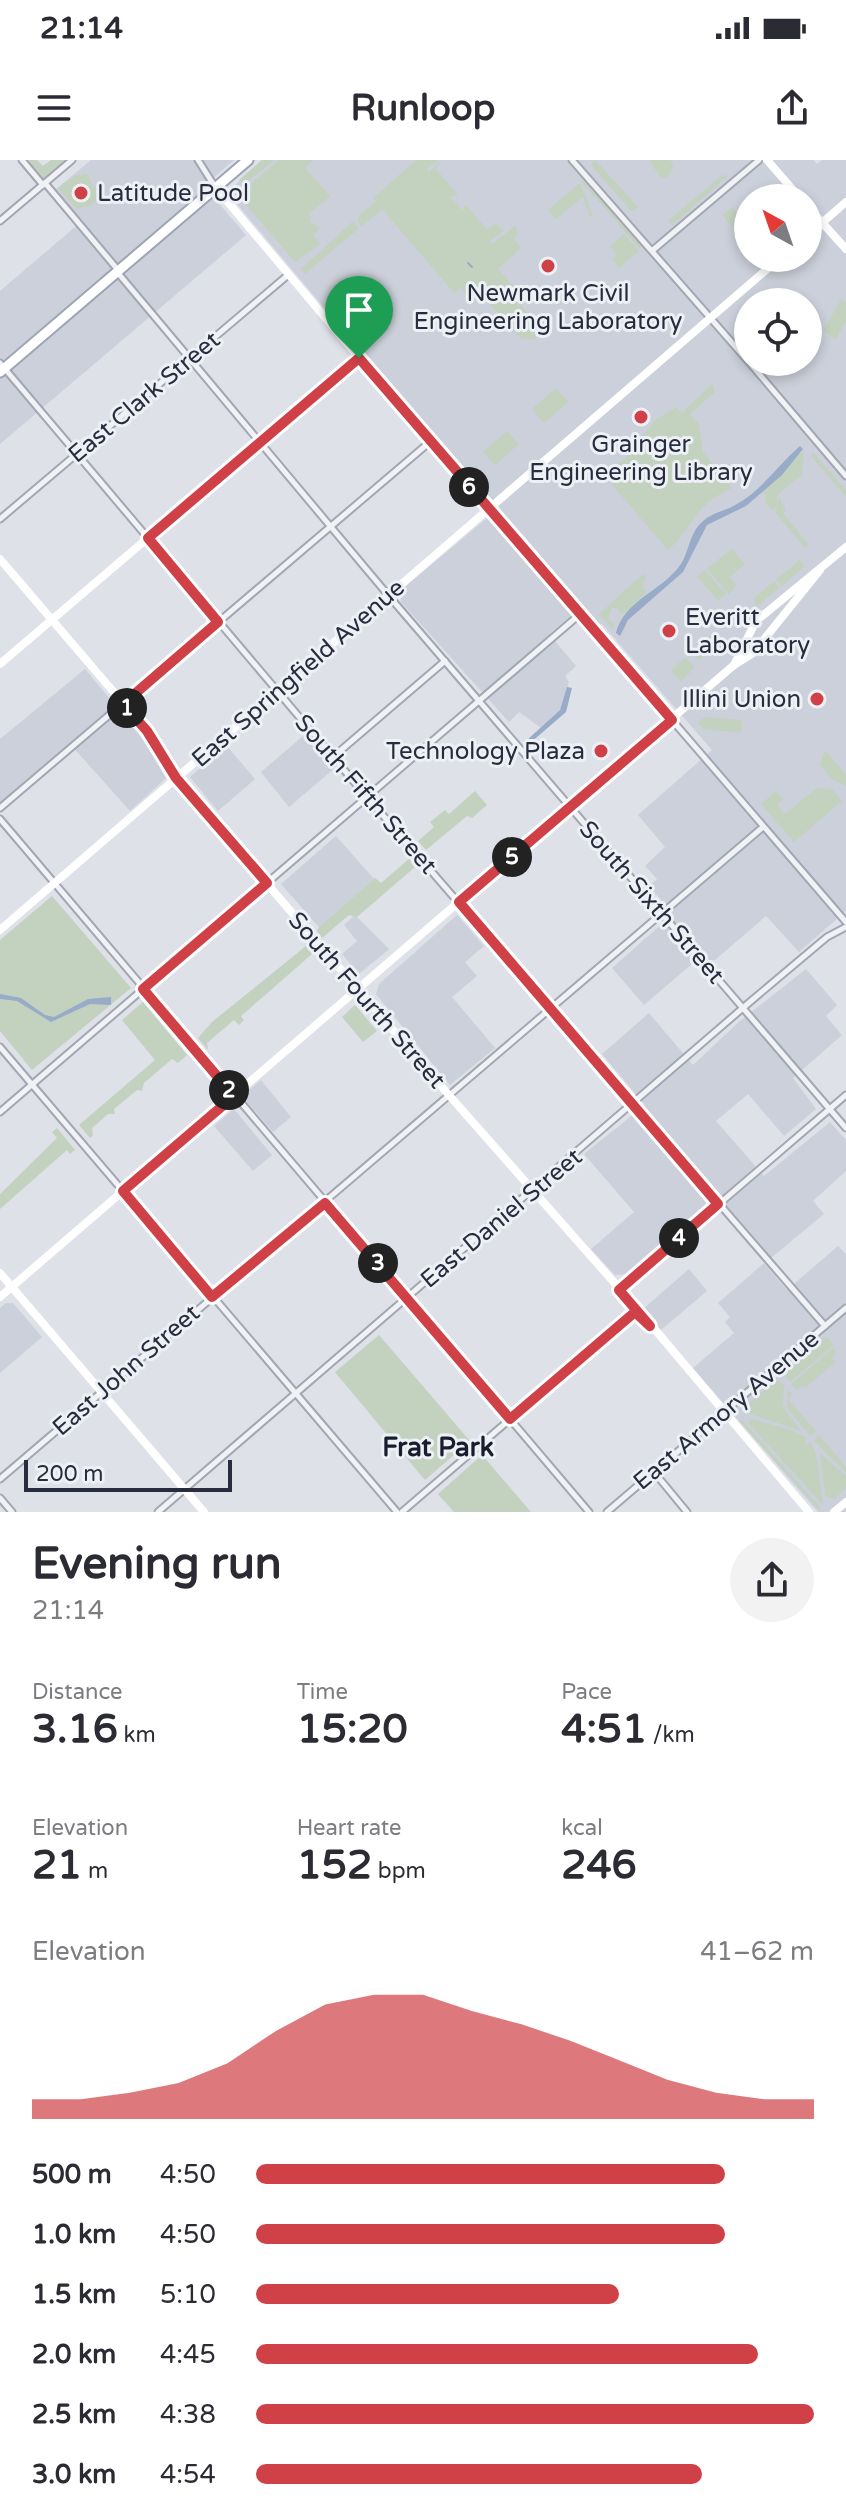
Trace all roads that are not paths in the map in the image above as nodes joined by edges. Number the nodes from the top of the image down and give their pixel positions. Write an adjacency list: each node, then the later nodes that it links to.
1 (22, 160): 8 (street, South Sixth Street)
2 (72, 160): 8 (street)
3 (198, 160): 10 (street)
4 (248, 160): 10 (main road)
5 (572, 160): 15 (street)
6 (759, 160): 15 (street)
7 (767, 160): 9 (street)
8 (44, 184): 12 (street); 16 (street, South Sixth Street)
9 (788, 184)
10 (216, 188): 16 (main road); 18 (street)
11 (846, 202): 13 (street)
12 (0, 221)
13 (822, 222): 14 (street)
14 (846, 249)
15 (653, 250): 19 (street)
16 (118, 272): 21 (street, South Sixth Street); 23 (main road)
17 (763, 272): 19 (street, East Springfield Avenue)
18 (288, 275): 21 (street, East Clark Street); 22 (street)
19 (710, 317): 20 (street); 29 (street, East Springfield Avenue)
20 (734, 344)
21 (189, 358): 26 (street, South Sixth Street); 27 (street, East Clark Street)
22 (359, 358): 25 (street); 26 (street)
23 (1, 368): 27 (street, South Fifth Street)
24 (762, 376): 28 (street)
25 (431, 441): 29 (street); 31 (street)
26 (260, 442): 31 (street, South Sixth Street); 32 (street)
27 (77, 454): 30 (street, East Clark Street); 32 (street, South Fifth Street)
28 (846, 476)
29 (488, 510): 36 (street, East Springfield Avenue); 37 (street)
30 (0, 519)
31 (331, 527): 36 (street, South Sixth Street); 39 (street)
32 (148, 538): 38 (street); 39 (street, South Fifth Street)
33 (846, 547): 35 (street)
34 (0, 559): 38 (street, South Fourth Street)
35 (820, 570): 42 (street); 42 (street)
36 (388, 595): 40 (street, South Sixth Street); 43 (street, East Springfield Avenue)
37 (580, 614): 44 (street); 46 (street)
38 (52, 620): 41 (street); 45 (street, South Fourth Street)
39 (218, 622): 43 (street, South Fifth Street); 45 (street)
40 (445, 661): 44 (street, South Sixth Street); 47 (street)
41 (0, 664)
42 (734, 665): 46 (street)
43 (277, 691): 47 (street, South Fifth Street); 48 (street, East Springfield Avenue)
44 (479, 701): 49 (street); 50 (street, South Sixth Street)
45 (123, 704): 48 (street, South Fourth Street); 51 (street)
46 (672, 720): 50 (street); 53 (street)
47 (333, 757): 49 (street, South Fifth Street)
48 (176, 778): 54 (street, East Springfield Avenue); 55 (street, South Fourth Street)
49 (367, 797): 55 (street); 56 (street, South Fifth Street)
50 (570, 807): 56 (street); 57 (street, South Sixth Street)
51 (0, 808)
52 (0, 819): 54 (street)
53 (763, 827): 57 (street, East John Street); 58 (street)
54 (55, 883): 59 (street, East Springfield Avenue); 60 (street)
55 (267, 883): 60 (street); 61 (street, South Fourth Street)
56 (459, 902): 61 (street); 62 (street, South Fifth Street)
57 (663, 915): 62 (street, East John Street); 63 (street, South Sixth Street)
58 (846, 924): 63 (street, East Daniel Street)
59 (0, 930)
60 (143, 989): 65 (street); 68 (street)
61 (358, 989): 66 (street, South Fourth Street); 68 (street)
62 (550, 1006): 66 (street, East John Street); 69 (street, South Fifth Street)
63 (746, 1009): 69 (street, East Daniel Street); 70 (street, South Sixth Street)
64 (0, 1047): 65 (street)
65 (32, 1084): 71 (street); 73 (street)
66 (448, 1094): 74 (street, South Fourth Street); 75 (street, East John Street)
67 (846, 1095): 70 (street)
68 (234, 1096): 73 (street); 75 (street)
69 (634, 1105): 74 (street, East Daniel Street); 76 (street, South Fifth Street)
70 (831, 1108): 72 (street, South Sixth Street); 76 (street)
71 (0, 1112)
72 (846, 1128)
73 (123, 1191): 78 (street); 81 (street)
74 (533, 1191): 79 (street, South Fourth Street); 82 (street, East Daniel Street)
75 (325, 1203): 81 (street, East John Street); 82 (street)
76 (718, 1204): 79 (street); 86 (street, South Fifth Street)
77 (0, 1273): 78 (street)
78 (12, 1287): 80 (street); 87 (street)
79 (619, 1290): 84 (street, South Fourth Street); 85 (street, South Fourth Street)
80 (0, 1297)
81 (212, 1297): 87 (street, East John Street); 88 (street)
82 (408, 1298): 88 (street, East Daniel Street); 90 (street)
83 (846, 1308): 86 (street, East Armory Avenue)
84 (635, 1312): 85 (street, South Fourth Street); 90 (street)
85 (650, 1326): 89 (street, South Fourth Street)
86 (825, 1326): 89 (street, East Armory Avenue)
87 (101, 1392): 92 (street, East John Street); 93 (street)
88 (296, 1393): 93 (street, East Daniel Street); 99 (street)
89 (724, 1412): 91 (street, East Armory Avenue); 103 (street, South Fourth Street)
90 (510, 1419): 99 (street); 100 (street)
91 (654, 1472): 101 (street, East Armory Avenue); 102 (street)
92 (0, 1479)
93 (185, 1489): 97 (street, East Daniel Street); 98 (street)
94 (0, 1498): 96 (street)
95 (846, 1502): 104 (street)
96 (12, 1512)
97 (158, 1512)
98 (204, 1512)
99 (399, 1512)
100 (589, 1512)
101 (607, 1512)
102 (687, 1512)
103 (809, 1512)
104 (834, 1512)

